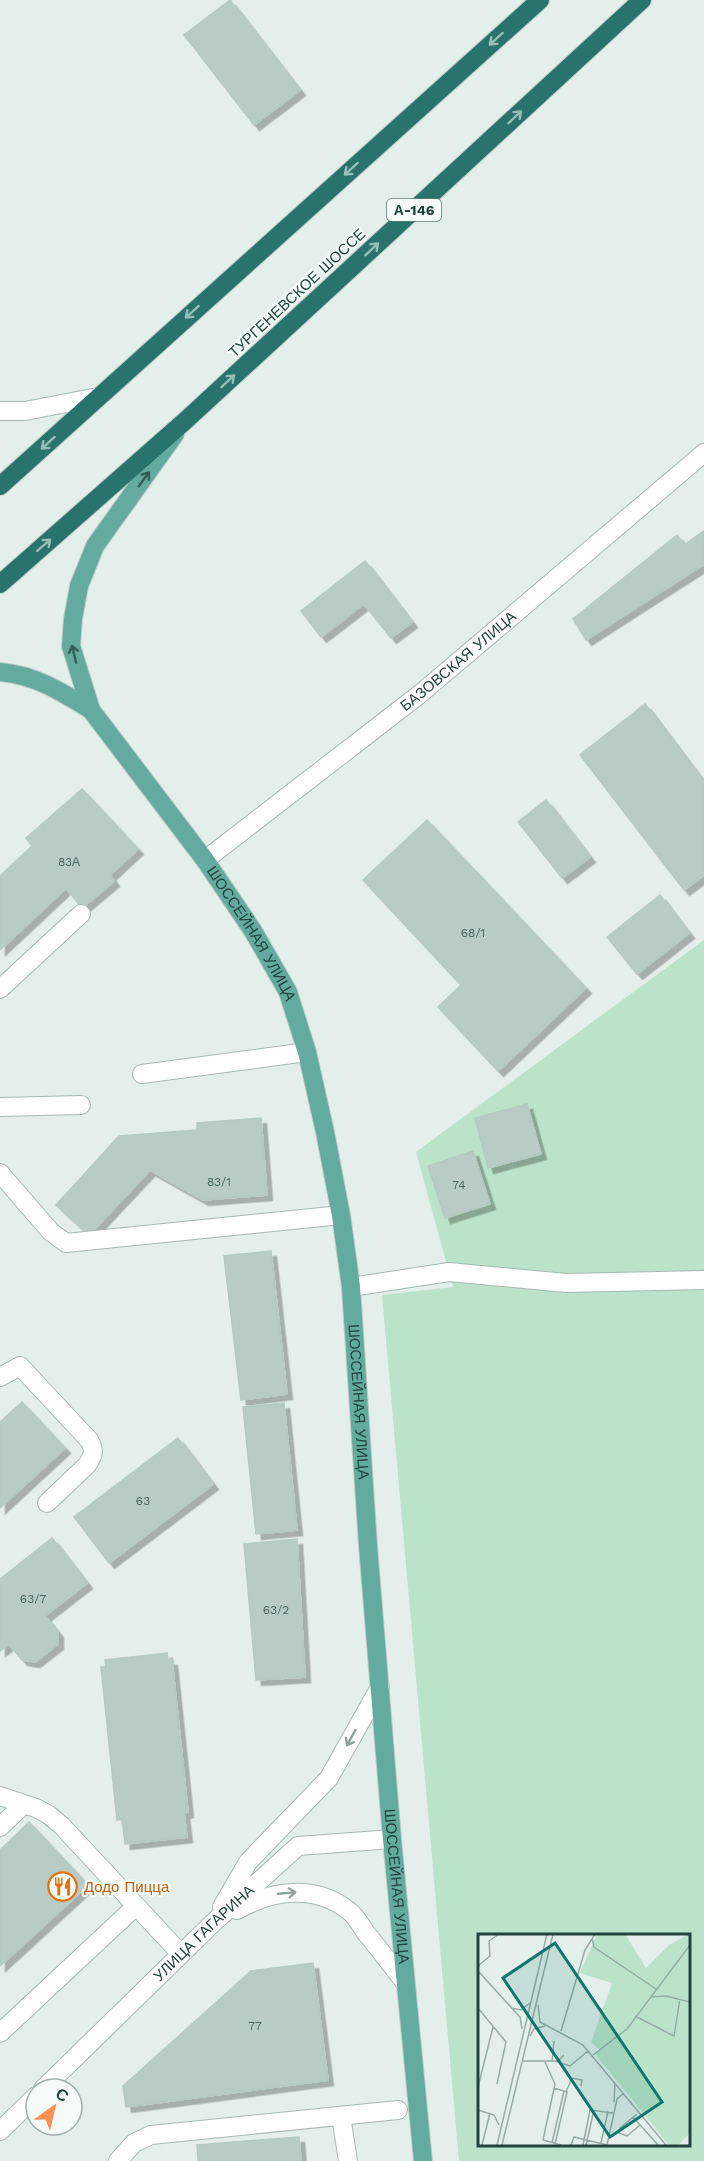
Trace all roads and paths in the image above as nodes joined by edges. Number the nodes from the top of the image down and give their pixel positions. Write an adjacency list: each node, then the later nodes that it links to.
1 (540, 0): 3 (highway, one-way to 3)
2 (642, 0): 5 (highway, ТУРГЕНЕВСКОЕ ШОССЕ / А-146, one-way to 2)
3 (98, 397): 4 (street); 7 (highway, one-way to 7)
4 (0, 411)
5 (185, 421): 8 (highway, ТУРГЕНЕВСКОЕ ШОССЕ / А-146, one-way to 5); 10 (main road, one-way to 5)
6 (704, 453): 11 (street, БАЗОВСКАЯ УЛИЦА)
7 (0, 486)
8 (0, 584)
9 (0, 672): 10 (main road)
10 (91, 710): 11 (main road, ШОССЕЙНАЯ УЛИЦА)
11 (206, 860): 14 (main road, ШОССЕЙНАЯ УЛИЦА)
12 (81, 914): 13 (street)
13 (0, 989)
14 (307, 1052): 15 (street); 19 (main road, ШОССЕЙНАЯ УЛИЦА)
15 (142, 1074)
16 (81, 1105): 17 (street)
17 (0, 1107)
18 (0, 1173): 19 (street)
19 (341, 1215): 21 (main road, ШОССЕЙНАЯ УЛИЦА)
20 (704, 1280): 21 (street)
21 (351, 1287): 24 (main road, ШОССЕЙНАЯ УЛИЦА)
22 (0, 1377): 23 (street)
23 (46, 1503)
24 (380, 1687): 28 (main road, ШОССЕЙНАЯ УЛИЦА); 30 (street, one-way to 30)
25 (0, 1796): 26 (street)
26 (23, 1805): 27 (street); 29 (street)
27 (0, 1827)
28 (392, 1839): 30 (street, УЛИЦА ГАГАРИНА); 32 (main road, ШОССЕЙНАЯ УЛИЦА)
29 (136, 1906): 31 (street); 33 (street)
30 (214, 1922): 31 (street, УЛИЦА ГАГАРИНА); 32 (street, one-way to 32)
31 (181, 1954): 34 (street, УЛИЦА ГАГАРИНА)
32 (406, 1984): 41 (main road, ШОССЕЙНАЯ УЛИЦА)
33 (0, 2033)
34 (55, 2077)
35 (24, 2108): 38 (street)
36 (398, 2110): 37 (street)
37 (341, 2116): 39 (street); 40 (street)
38 (0, 2131)
39 (118, 2161)
40 (348, 2161)
41 (423, 2161)

